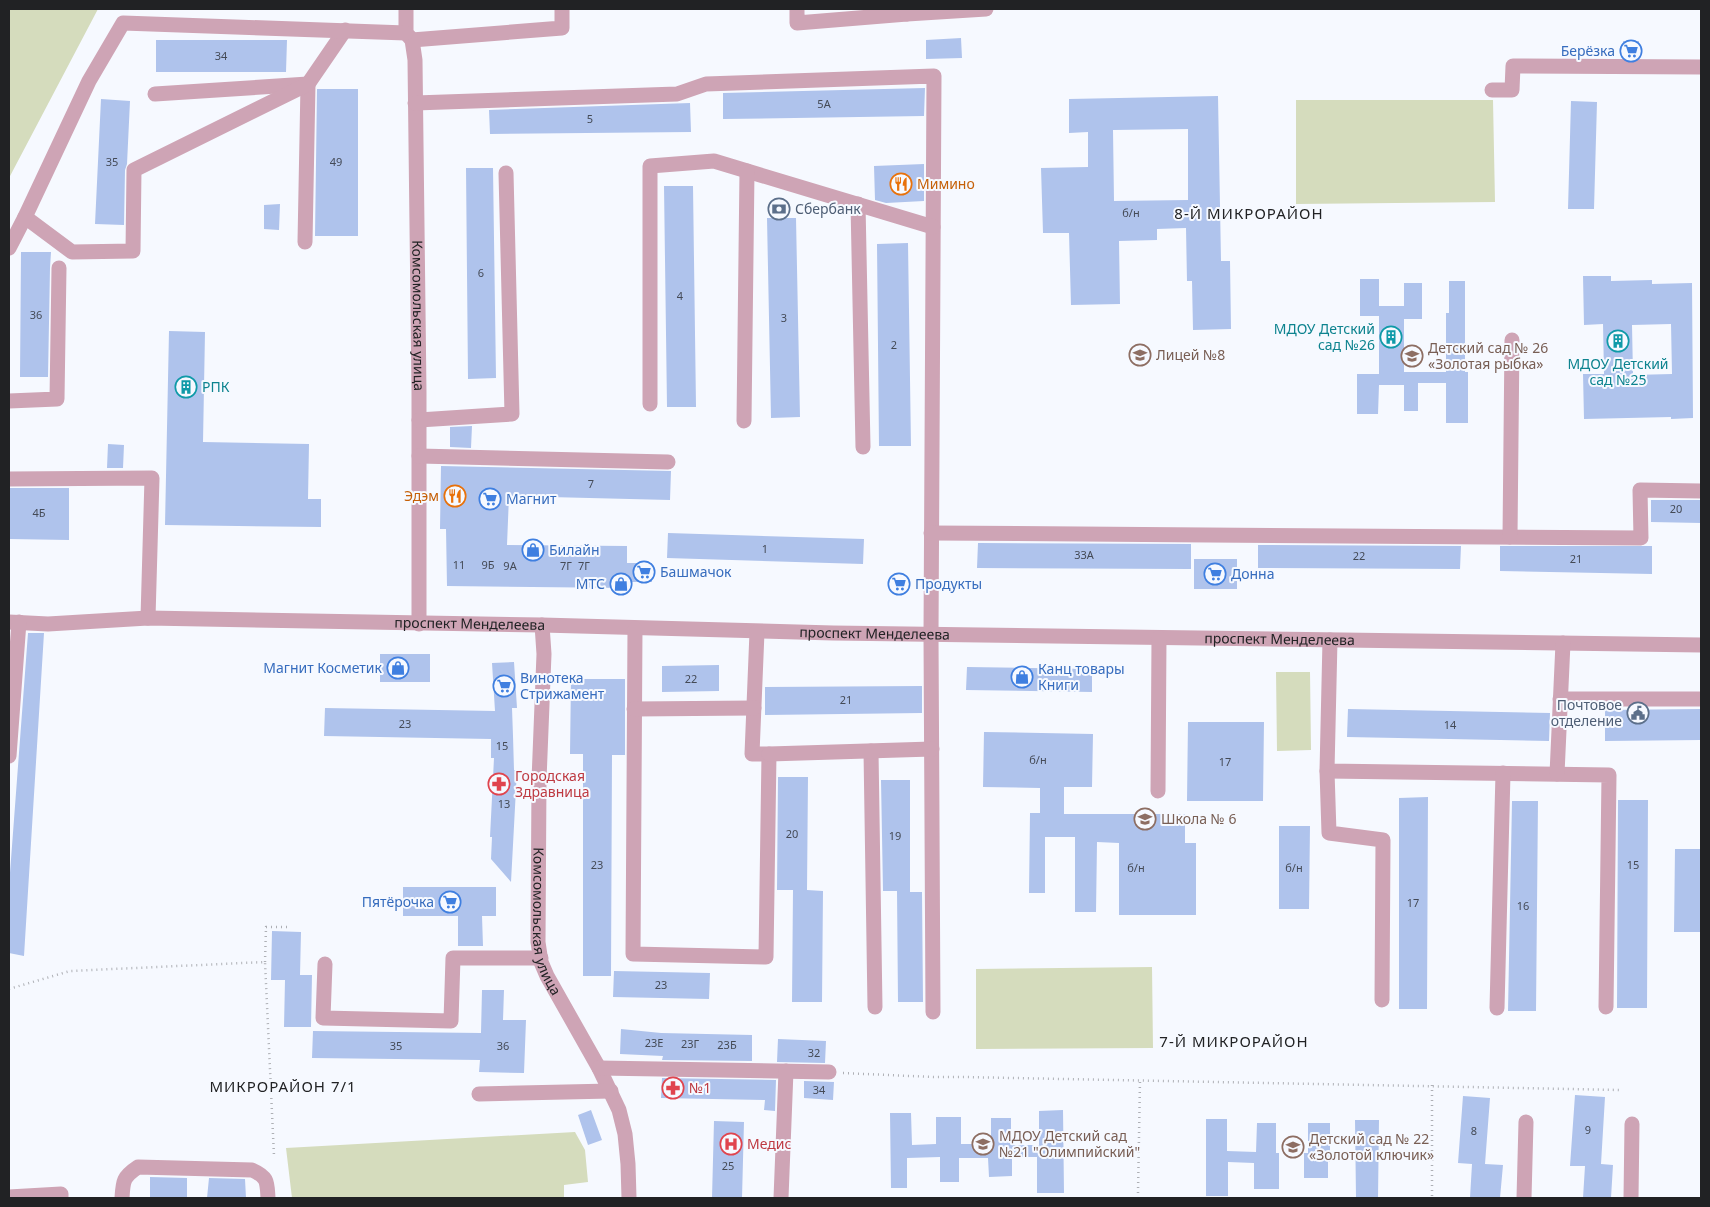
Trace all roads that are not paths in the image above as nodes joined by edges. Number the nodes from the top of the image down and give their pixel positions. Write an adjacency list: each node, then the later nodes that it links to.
1 (406, 9): 8 (street, Комсомольская улица)
2 (562, 9): 8 (street)
3 (797, 9): 6 (street)
4 (986, 9): 5 (street)
5 (957, 10): 6 (street)
6 (907, 11)
7 (345, 30): 8 (street); 10 (street); 17 (street)
8 (409, 36): 13 (street, Комсомольская улица)
9 (1701, 67): 11 (street)
10 (308, 84): 12 (street); 17 (street); 19 (street)
11 (1492, 90)
12 (155, 94)
13 (416, 103): 18 (street); 25 (street, Комсомольская улица)
14 (747, 171): 16 (street); 24 (street); 26 (street)
15 (506, 173): 25 (street)
16 (858, 204): 18 (street); 27 (street)
17 (25, 217): 20 (street)
18 (933, 227): 32 (street)
19 (305, 242)
20 (9, 248)
21 (59, 268): 23 (street)
22 (1512, 340): 33 (street)
23 (9, 401)
24 (650, 404)
25 (420, 420): 28 (street, Комсомольская улица)
26 (744, 421)
27 (863, 447)
28 (419, 456): 29 (street); 36 (street, Комсомольская улица)
29 (668, 462)
30 (9, 479): 34 (street)
31 (1701, 490): 33 (street)
32 (932, 533): 33 (street); 40 (street)
33 (1510, 537)
34 (148, 618): 35 (street, проспект Менделеева); 36 (street, проспект Менделеева)
35 (14, 622): 52 (street)
36 (418, 624): 37 (street, проспект Менделеева)
37 (542, 625): 38 (street, проспект Менделеева); 57 (street, Комсомольская улица)
38 (635, 629): 39 (street, проспект Менделеева); 48 (street)
39 (757, 632): 40 (street, проспект Менделеева); 47 (street)
40 (931, 635): 41 (street, проспект Менделеева); 49 (street)
41 (1159, 638): 42 (street, проспект Менделеева); 56 (street)
42 (1330, 640): 43 (street, проспект Менделеева); 53 (street)
43 (1563, 643): 44 (street, проспект Менделеева); 45 (street)
44 (1701, 645)
45 (1560, 699): 46 (street); 55 (street)
46 (1701, 699)
47 (754, 708): 48 (street); 51 (street)
48 (634, 709): 51 (street)
49 (932, 749): 50 (street); 63 (street)
50 (871, 751): 51 (street); 60 (street)
51 (770, 754)
52 (9, 756)
53 (1327, 771): 54 (street); 59 (street)
54 (1503, 773): 55 (street); 62 (street)
55 (1557, 774): 61 (street)
56 (1158, 791)
57 (541, 958): 58 (street); 64 (street, Комсомольская улица)
58 (325, 964)
59 (1382, 1000)
60 (875, 1007)
61 (1606, 1007)
62 (1497, 1008)
63 (933, 1012)
64 (599, 1068): 65 (street); 67 (street, Комсомольская улица)
65 (786, 1071): 66 (street); 76 (street)
66 (829, 1072)
67 (611, 1090): 68 (street); 75 (street, Комсомольская улица)
68 (479, 1094)
69 (1526, 1122): 77 (street)
70 (1632, 1124): 78 (street)
71 (9, 1197): 72 (street)
72 (61, 1198)
73 (122, 1198): 74 (street)
74 (268, 1198)
75 (629, 1198)
76 (781, 1198)
77 (1524, 1198)
78 (1631, 1198)

